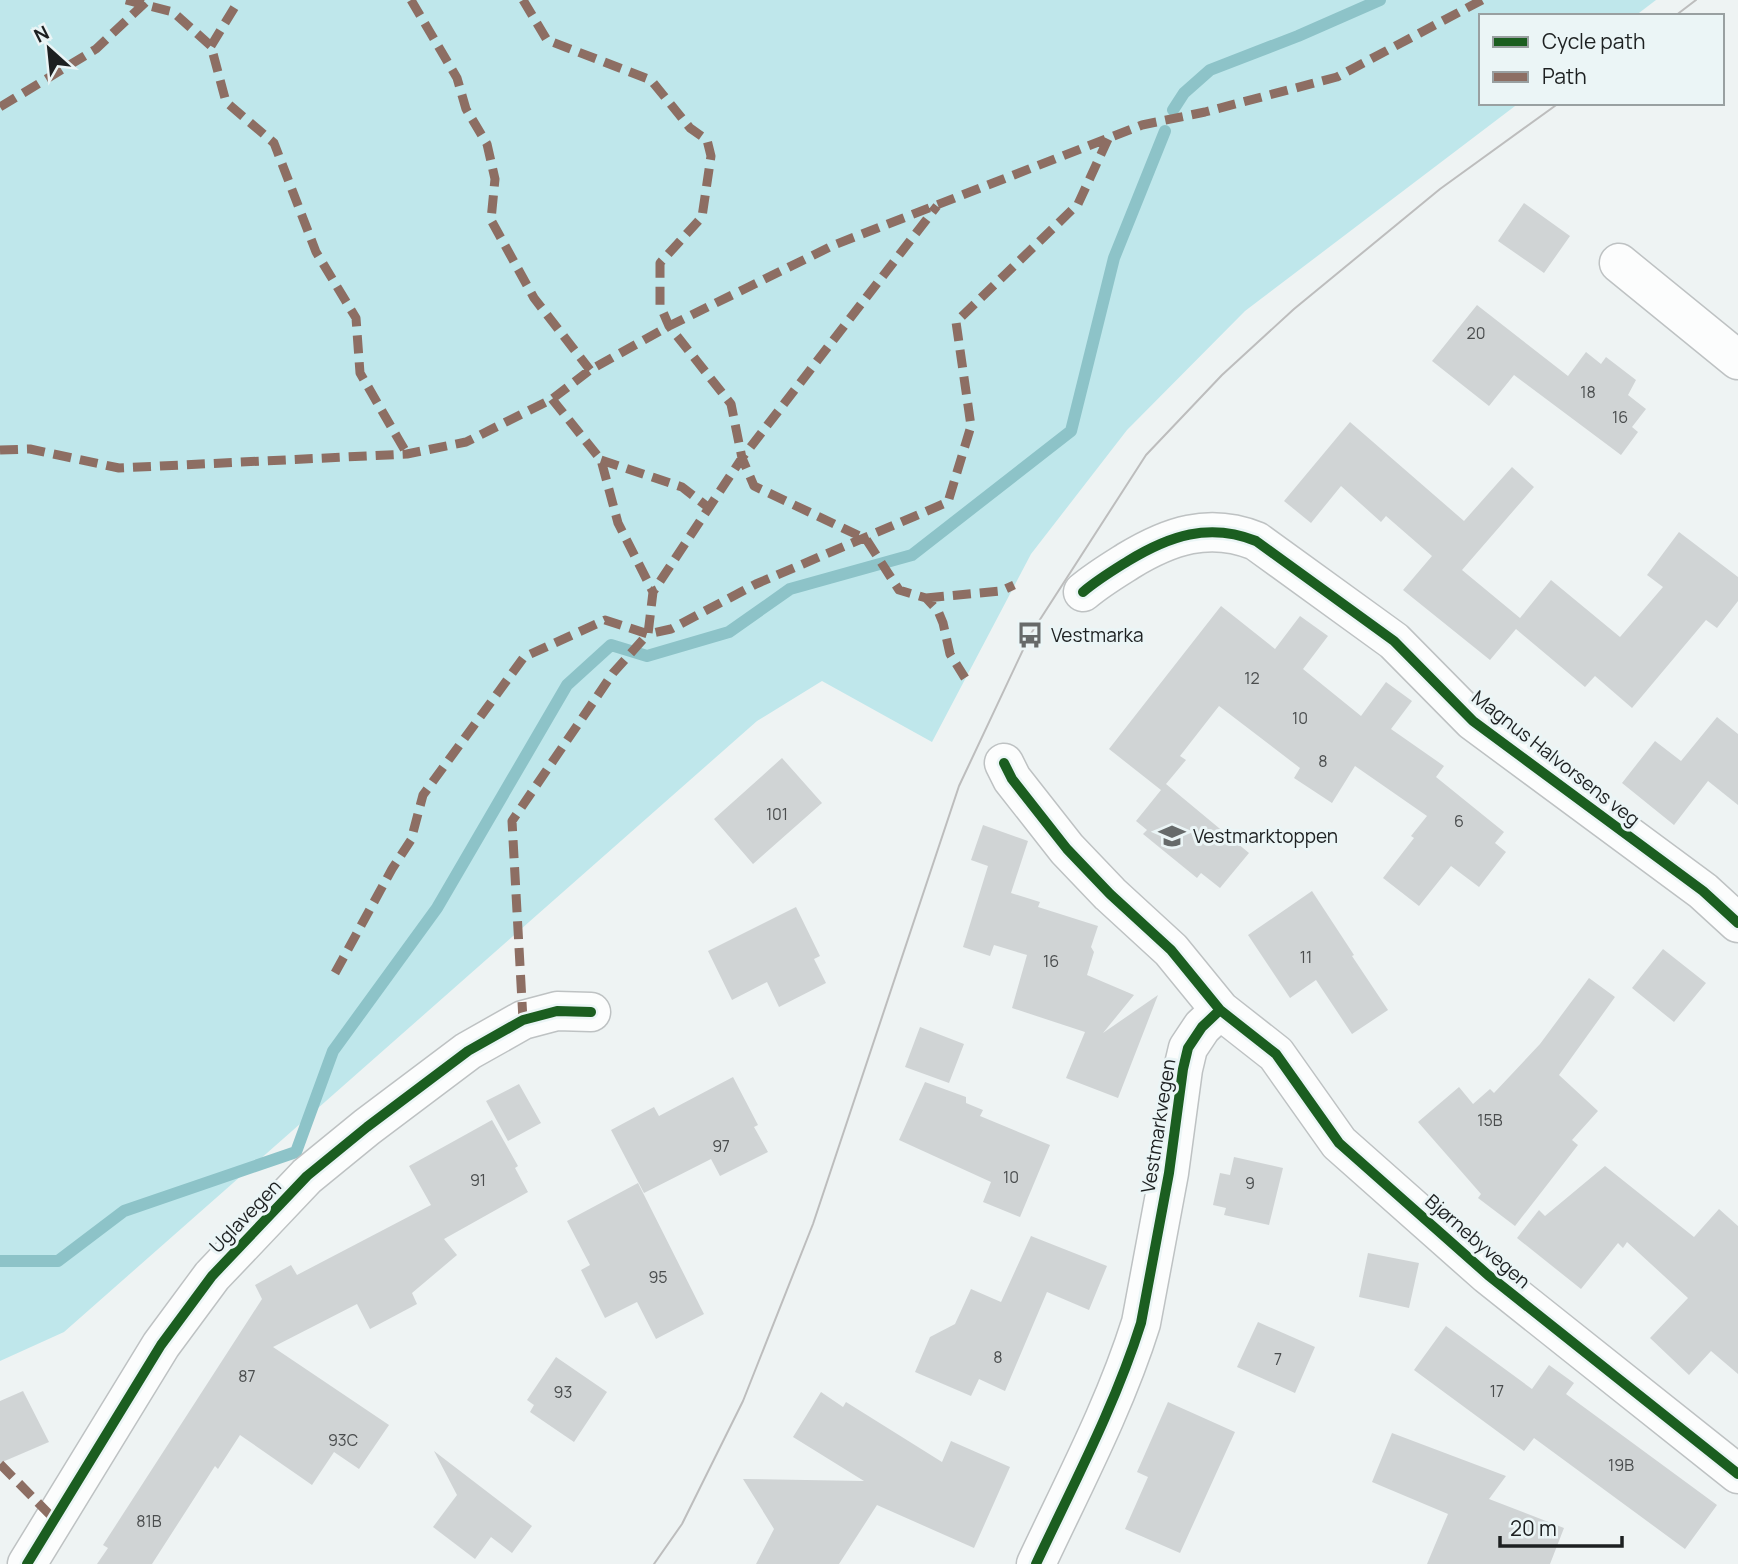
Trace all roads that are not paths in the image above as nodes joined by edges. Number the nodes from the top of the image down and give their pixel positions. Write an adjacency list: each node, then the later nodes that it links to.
1 (1619, 263): 2 (street)
2 (1738, 360)
3 (1083, 593): 5 (street, Magnus Halvorsens veg)
4 (1004, 763): 6 (street)
5 (1738, 923)
6 (1220, 1010): 8 (street, Bjørnebyvegen); 10 (street, Vestmarkvegen)
7 (591, 1012): 9 (street, Uglavegen)
8 (1738, 1474)
9 (27, 1564)
10 (1036, 1564)

